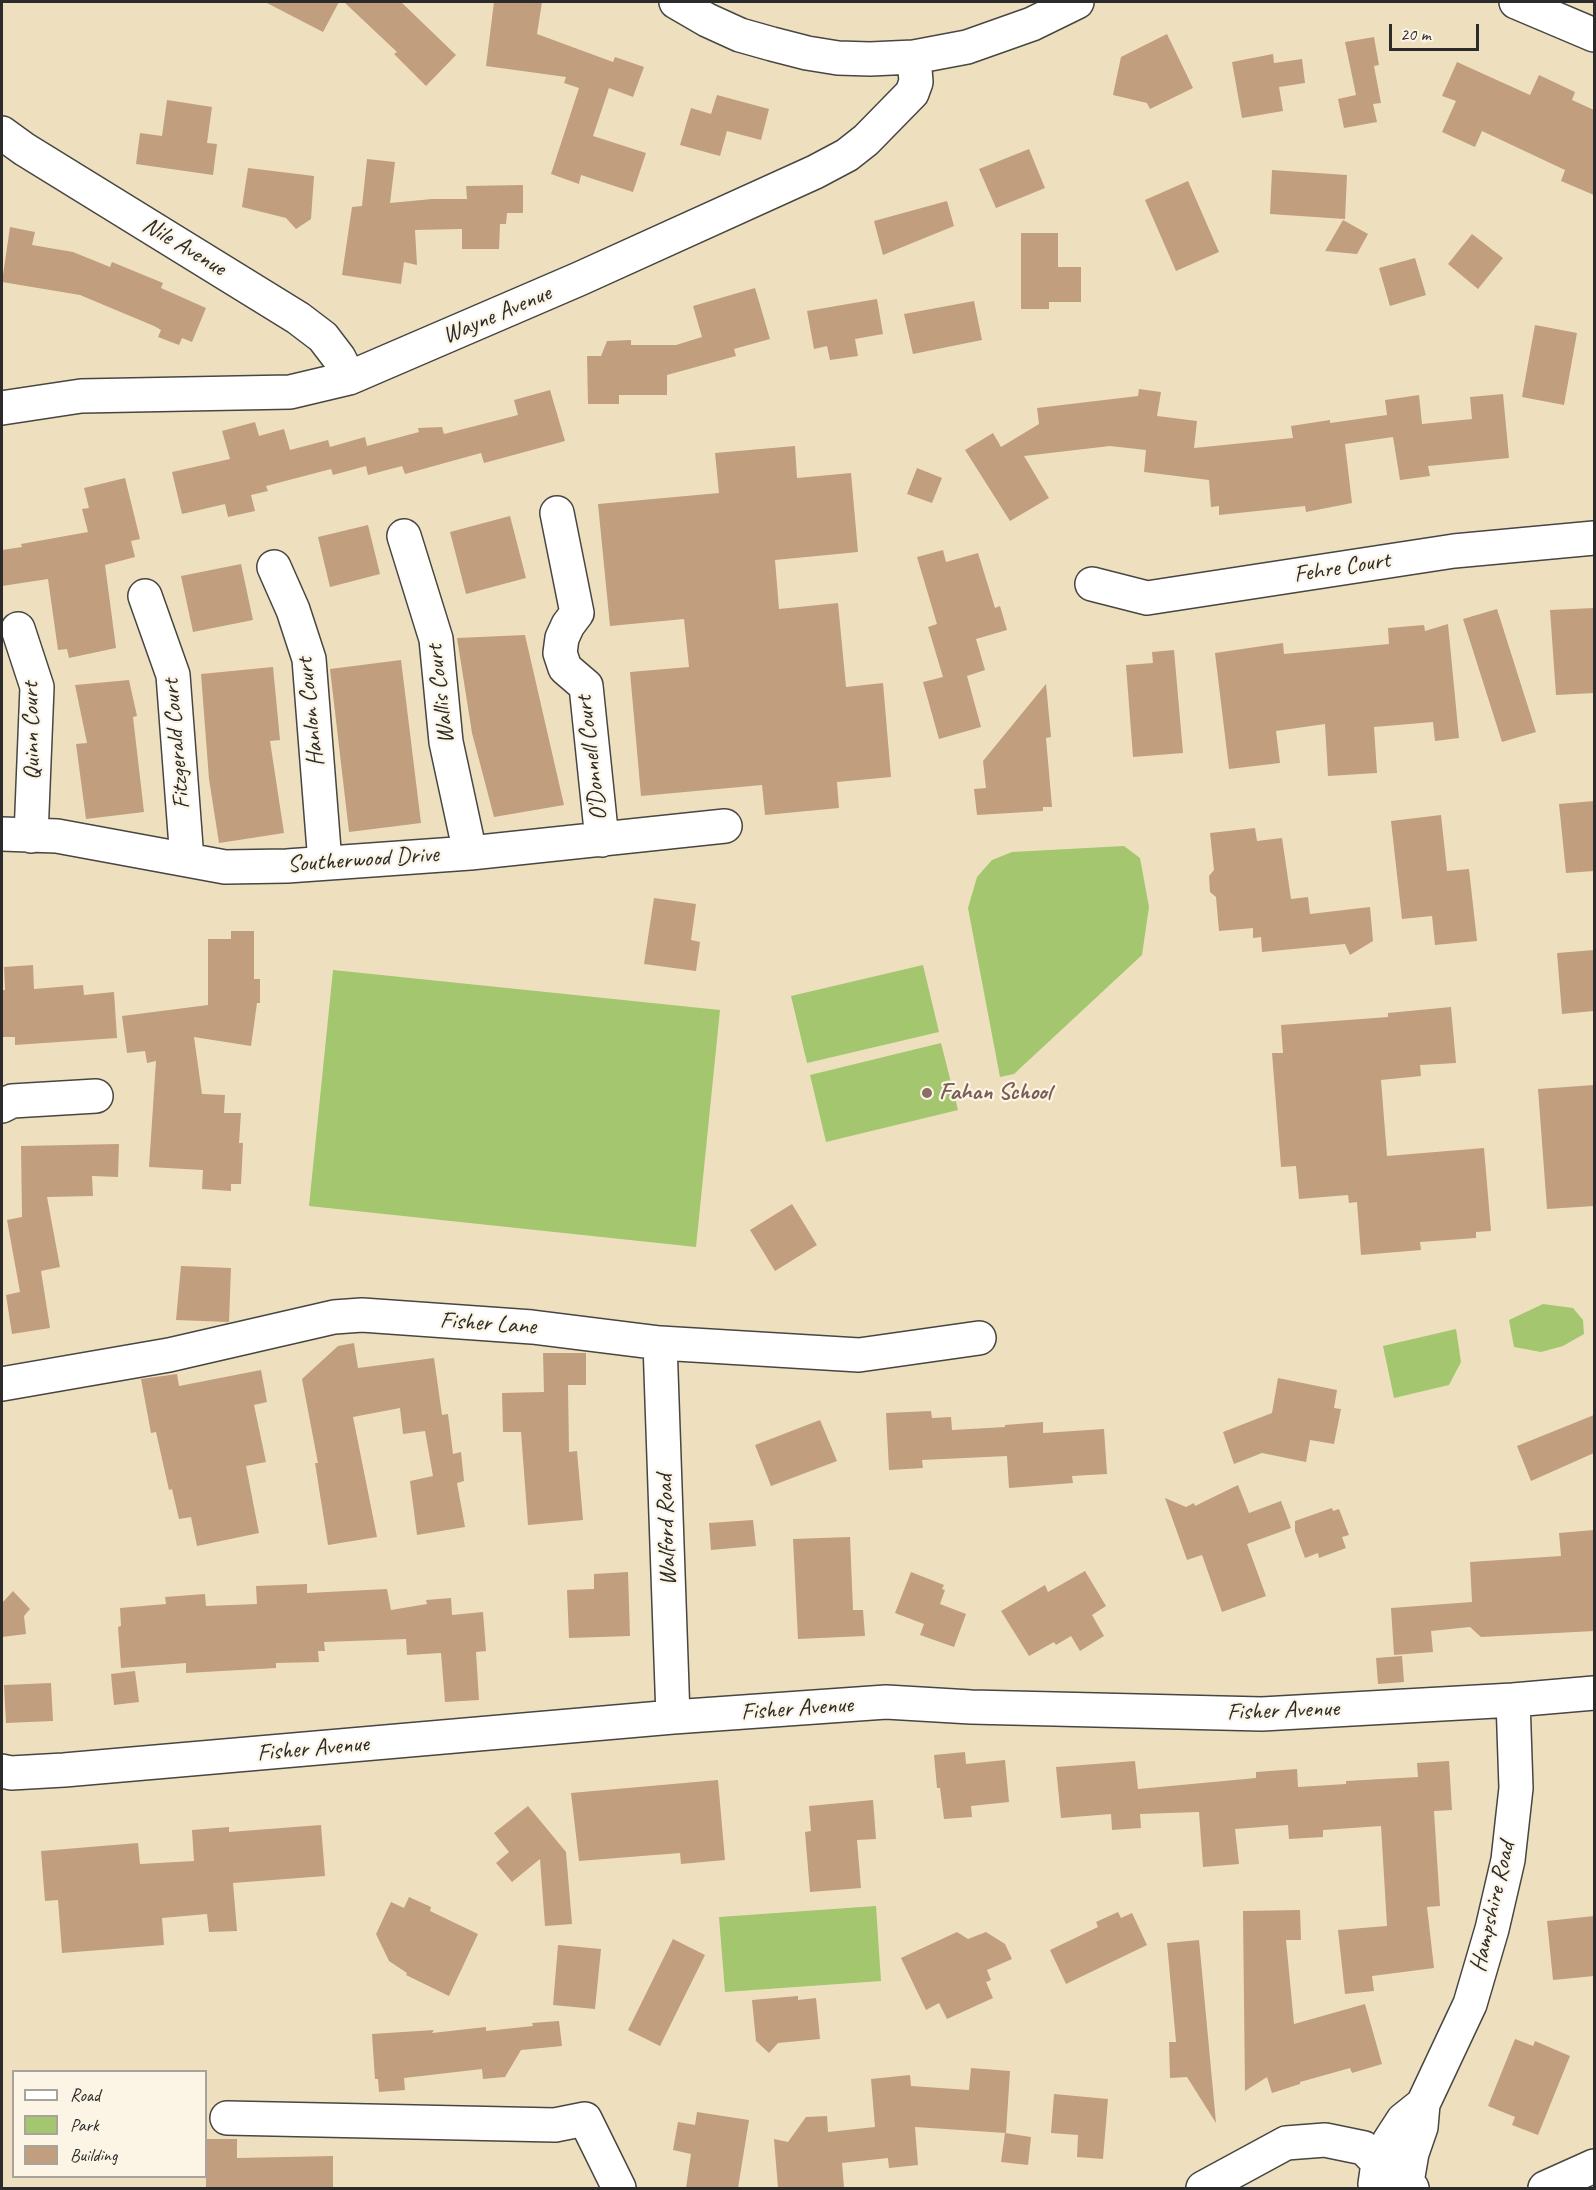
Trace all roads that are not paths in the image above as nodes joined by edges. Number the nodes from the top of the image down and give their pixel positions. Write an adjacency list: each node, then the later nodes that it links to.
1 (676, 2): 5 (street)
2 (1077, 2): 5 (street)
3 (1516, 2): 4 (street)
4 (1594, 35)
5 (914, 57): 7 (street, Wayne Avenue)
6 (2, 133): 7 (street, Nile Avenue)
7 (350, 378): 8 (street, Wayne Avenue)
8 (2, 408)
9 (557, 513): 18 (street, O'Donnell Court)
10 (404, 536): 19 (street, Wallis Court)
11 (1594, 538): 13 (street, Fehre Court)
12 (274, 567): 21 (street, Hanlon Court)
13 (1092, 584)
14 (145, 596): 20 (street, Fitzgerald Court)
15 (18, 629): 17 (street, Quinn Court)
16 (725, 826): 18 (street, Southerwood Drive)
17 (16, 835): 20 (street, Southerwood Drive)
18 (602, 840): 19 (street, Southerwood Drive)
19 (470, 853): 21 (street, Southerwood Drive)
20 (187, 860): 21 (street, Southerwood Drive)
21 (324, 863)
22 (96, 1096): 23 (street)
23 (2, 1106)
24 (980, 1338): 25 (street, Fisher Lane)
25 (660, 1343): 26 (street, Fisher Lane); 29 (street, Walford Road)
26 (2, 1384)
27 (1594, 1693): 28 (street, Fisher Avenue)
28 (1513, 1700): 29 (street, Fisher Avenue); 31 (street, Hampshire Road)
29 (673, 1717): 30 (street, Fisher Avenue)
30 (2, 1771)
31 (1423, 2104): 34 (street, Hampshire Road); 37 (street, Hampshire Road)
32 (227, 2118): 35 (street)
33 (1594, 2166): 38 (street)
34 (1376, 2176): 36 (street); 37 (street)
35 (619, 2188)
36 (1203, 2188)
37 (1408, 2188)
38 (1545, 2188)

